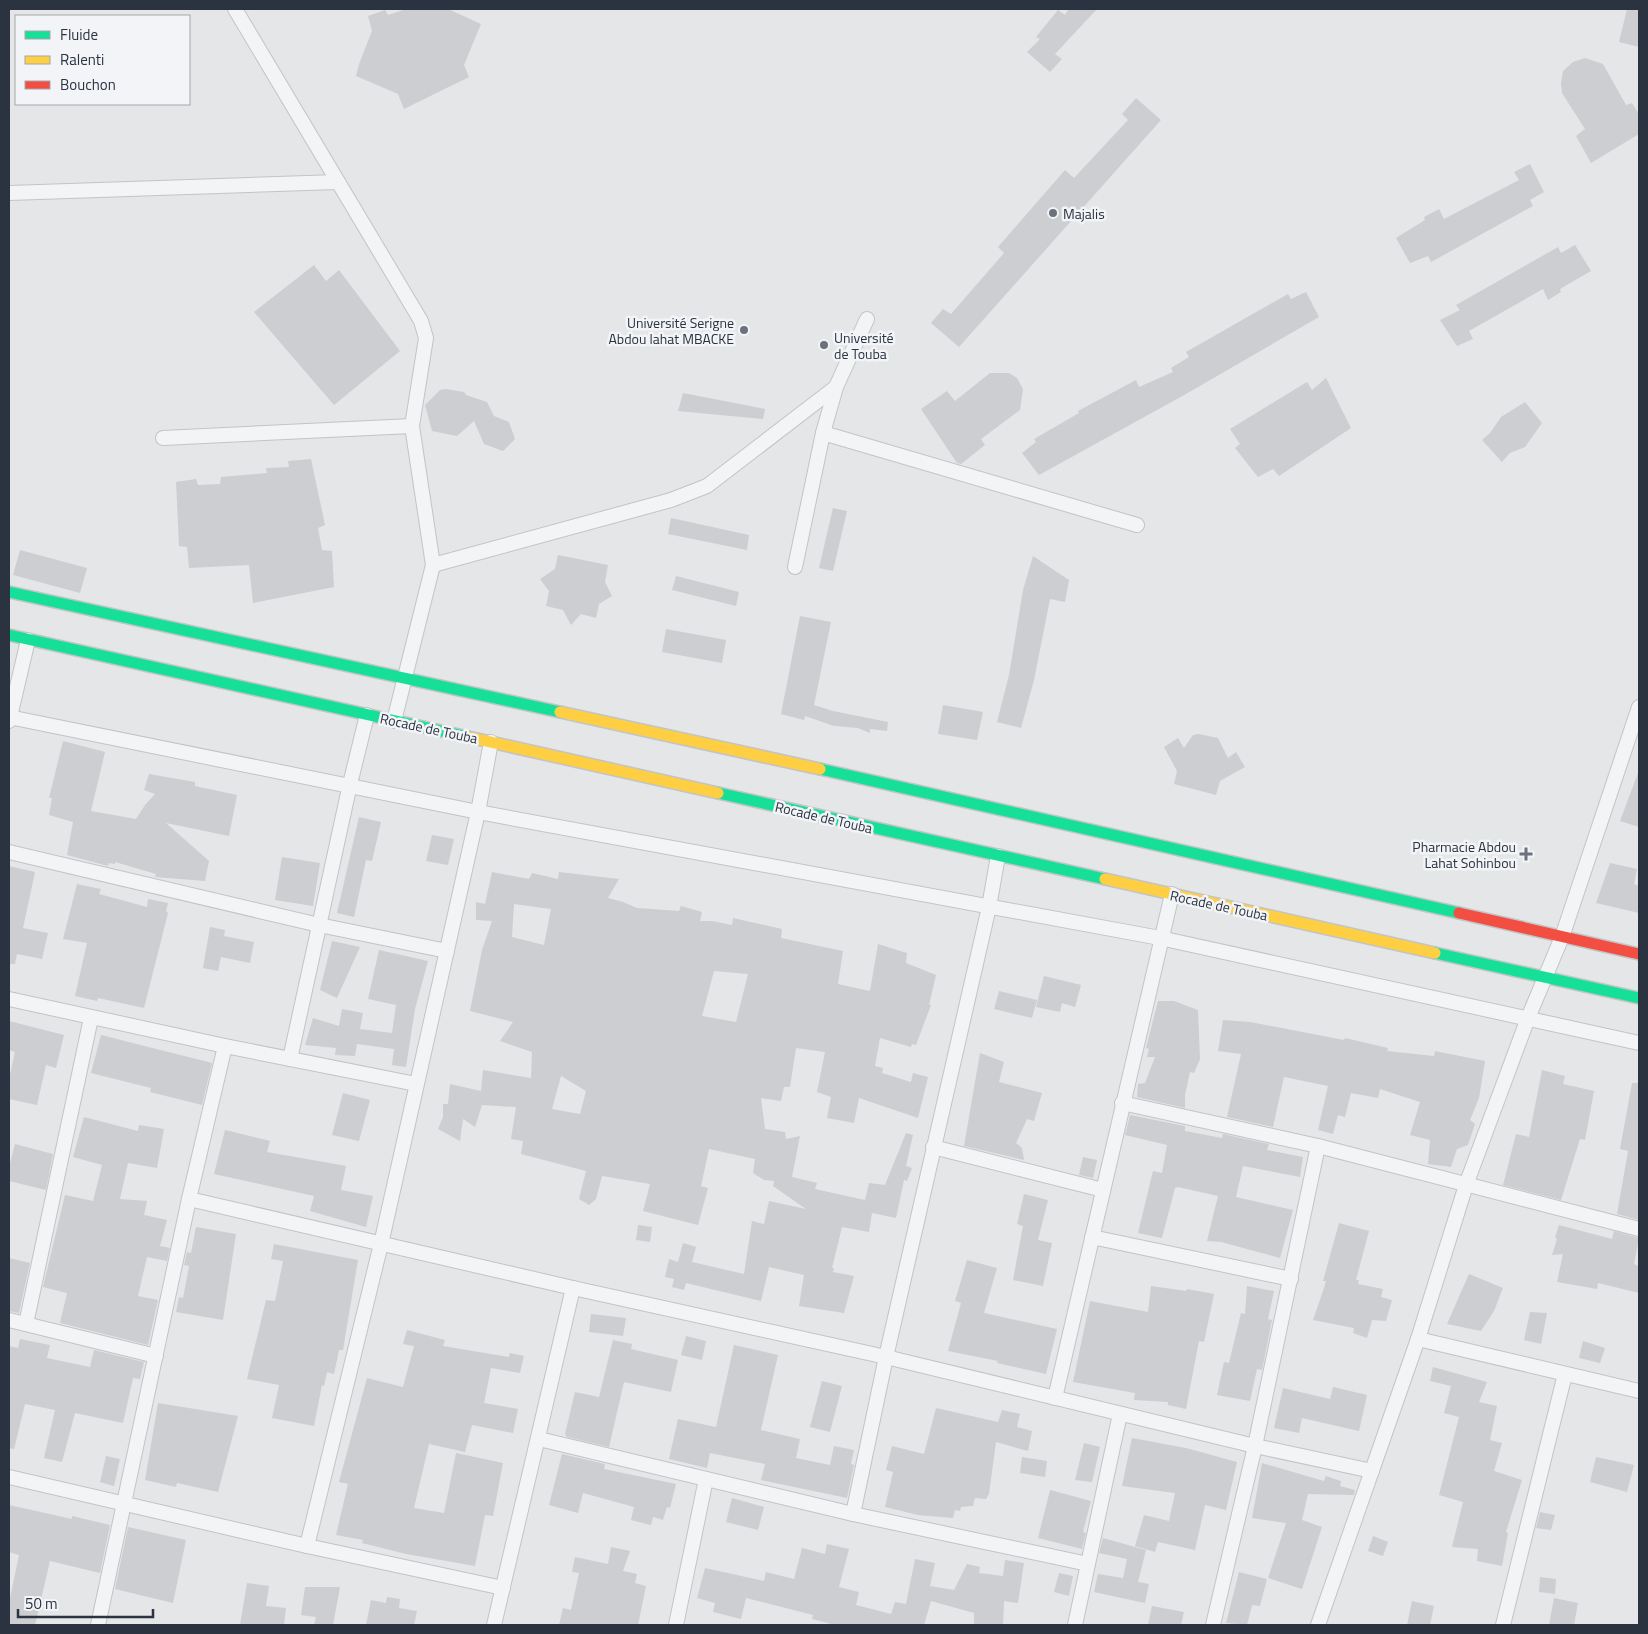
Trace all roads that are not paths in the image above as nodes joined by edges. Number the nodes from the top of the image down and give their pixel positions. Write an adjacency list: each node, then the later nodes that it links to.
1 (235, 9): 2 (street)
2 (338, 182): 3 (street); 6 (street)
3 (9, 193)
4 (867, 319): 5 (street)
5 (836, 387): 7 (street); 10 (street)
6 (412, 426): 8 (street); 10 (street)
7 (823, 433): 9 (street); 11 (street)
8 (163, 438)
9 (1136, 525)
10 (433, 565): 15 (street)
11 (795, 567)
12 (9, 592): 15 (main road)
13 (9, 635): 14 (main road, Rocade de Touba)
14 (28, 640): 17 (main road, Rocade de Touba); 18 (street)
15 (405, 678): 19 (street); 28 (main road)
16 (1639, 707): 28 (street)
17 (368, 715): 19 (main road, Rocade de Touba); 21 (street)
18 (9, 718): 21 (street)
19 (394, 721): 20 (main road, Rocade de Touba)
20 (491, 742): 22 (street); 24 (main road, Rocade de Touba)
21 (350, 784): 22 (street); 27 (street)
22 (478, 812): 26 (street); 30 (street)
23 (9, 852): 27 (street)
24 (998, 856): 25 (main road, Rocade de Touba); 26 (street)
25 (1172, 894): 29 (street); 32 (main road, Rocade de Touba)
26 (989, 907): 29 (street); 43 (street)
27 (320, 926): 30 (street); 39 (street)
28 (1562, 937): 31 (main road); 32 (street)
29 (1160, 938): 36 (street); 41 (street)
30 (447, 951): 40 (street)
31 (1639, 954)
32 (1545, 976): 33 (main road, Rocade de Touba); 36 (street)
33 (1639, 998)
34 (9, 999): 35 (street)
35 (91, 1018): 38 (street); 53 (street)
36 (1528, 1018): 37 (street); 44 (street)
37 (1639, 1043)
38 (225, 1046): 39 (street); 46 (street)
39 (290, 1060): 40 (street)
40 (416, 1084): 49 (street)
41 (1122, 1103): 42 (street); 45 (street)
42 (1318, 1146): 44 (street); 50 (street)
43 (933, 1147): 45 (street); 56 (street)
44 (1466, 1185): 47 (street); 54 (street)
45 (1103, 1190): 48 (street)
46 (189, 1199): 49 (street); 55 (street)
47 (1639, 1229)
48 (1092, 1237): 50 (street); 59 (street)
49 (381, 1244): 51 (street); 68 (street)
50 (1291, 1279): 62 (street)
51 (573, 1288): 56 (street); 61 (street)
52 (9, 1320): 53 (street)
53 (26, 1324): 55 (street)
54 (1418, 1339): 57 (street); 63 (street)
55 (156, 1356): 66 (street)
56 (886, 1357): 59 (street); 67 (street)
57 (1565, 1374): 58 (street); 77 (street)
58 (1639, 1391)
59 (1055, 1398): 60 (street)
60 (1120, 1414): 62 (street); 69 (street)
61 (539, 1439): 65 (street); 70 (street)
62 (1255, 1446): 63 (street); 75 (street)
63 (1372, 1471): 76 (street)
64 (9, 1477): 66 (street)
65 (706, 1479): 67 (street); 73 (street)
66 (124, 1503): 68 (street); 71 (street)
67 (853, 1514): 69 (street)
68 (307, 1546): 70 (street)
69 (1088, 1564): 74 (street)
70 (502, 1588): 72 (street)
71 (98, 1625)
72 (494, 1625)
73 (676, 1625)
74 (1075, 1625)
75 (1213, 1625)
76 (1319, 1625)
77 (1503, 1625)

